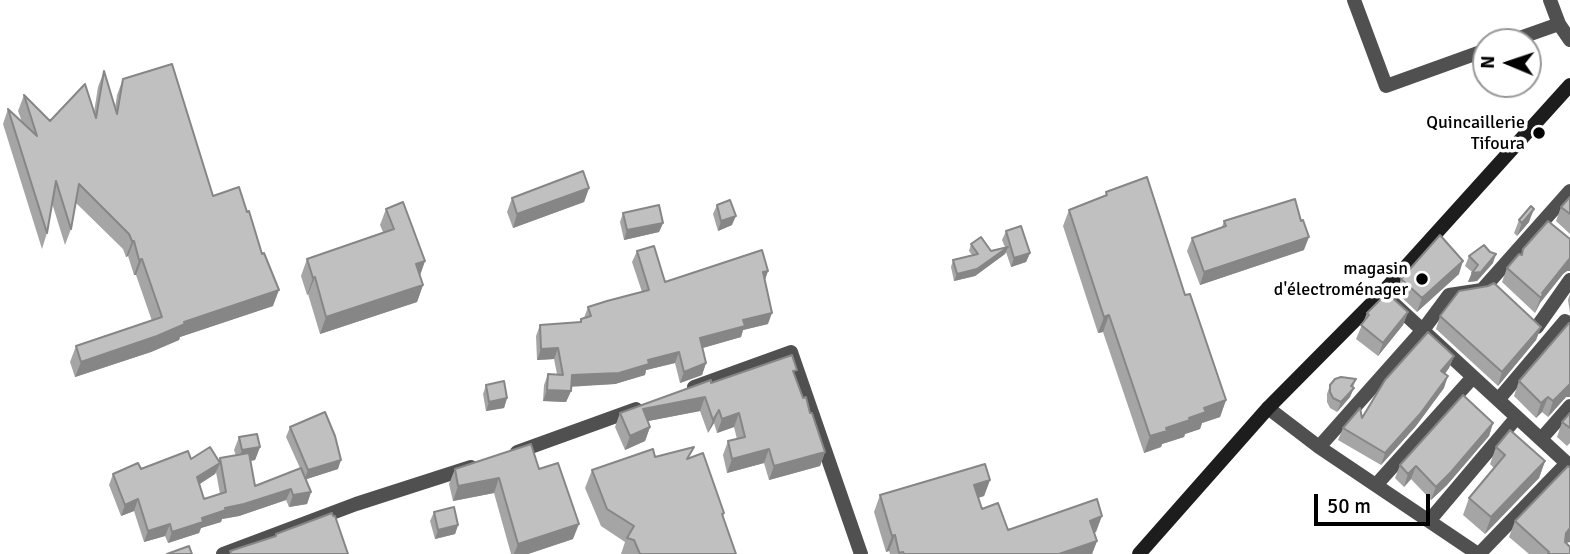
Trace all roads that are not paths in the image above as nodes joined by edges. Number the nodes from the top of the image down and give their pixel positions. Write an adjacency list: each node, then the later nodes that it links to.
1 (1354, 0): 6 (street)
2 (1550, 0): 3 (street)
3 (1559, 24): 4 (street); 5 (street)
4 (1542, 30)
5 (1570, 40)
6 (1472, 55)
7 (1570, 85): 10 (main road)
8 (1570, 191): 12 (street)
9 (1570, 279): 13 (street)
10 (1382, 293): 12 (street); 19 (main road)
11 (1570, 325): 13 (street)
12 (1423, 330): 14 (street); 22 (street)
13 (1550, 339): 16 (street)
14 (1473, 377): 16 (street); 26 (street)
15 (687, 390): 29 (street)
16 (1498, 400): 20 (street)
17 (648, 404): 23 (street)
18 (1570, 406): 21 (street)
19 (1268, 408): 22 (street); 30 (main road)
20 (1517, 417): 21 (street); 27 (street)
21 (1541, 439): 25 (street)
22 (1320, 447): 26 (street)
23 (506, 455)
24 (481, 463): 28 (street)
25 (1569, 464): 31 (street)
26 (1376, 485): 27 (street)
27 (1429, 521): 31 (street)
28 (222, 554)
29 (861, 554)
30 (1139, 554)
31 (1479, 554)

